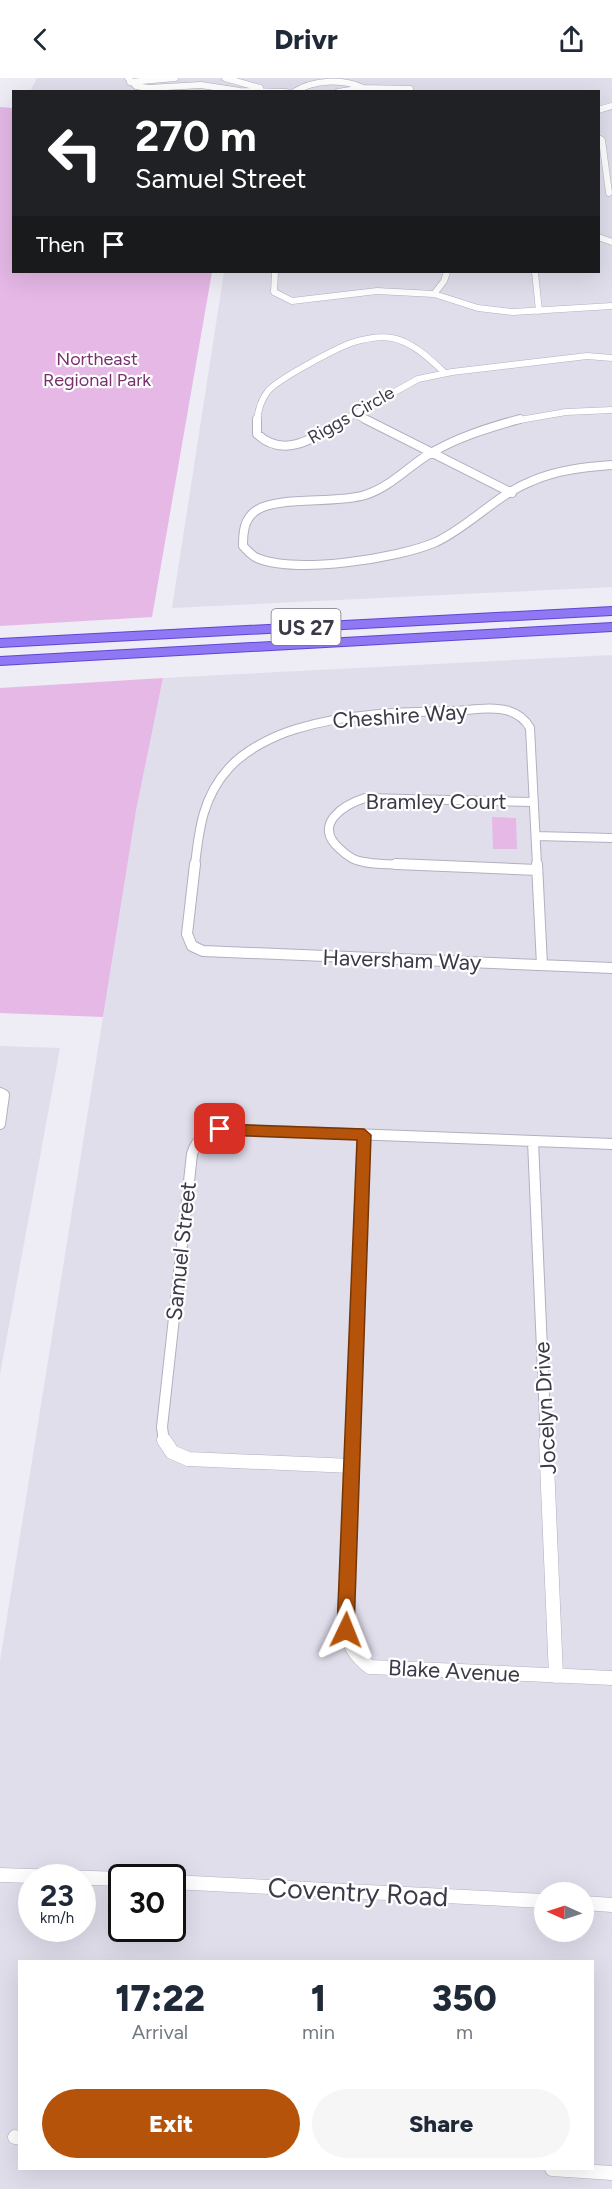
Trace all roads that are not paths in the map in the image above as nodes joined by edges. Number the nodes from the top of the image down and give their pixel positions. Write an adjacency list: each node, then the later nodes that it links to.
1 (175, 78): 3 (street)
2 (225, 78): 7 (street)
3 (129, 80): 6 (street)
4 (363, 88): 5 (street); 8 (street); 9 (street)
5 (411, 88)
6 (234, 90)
7 (262, 90)
8 (297, 90)
9 (350, 90)
10 (600, 139): 11 (street)
11 (611, 194)
12 (275, 273): 15 (street)
13 (447, 273): 15 (street)
14 (536, 273): 17 (street)
15 (434, 294): 17 (street)
16 (612, 306): 17 (street)
17 (539, 311)
18 (612, 358): 19 (street, Riggs Circle)
19 (445, 373): 21 (street, Riggs Circle); 21 (street, Riggs Circle)
20 (612, 410): 22 (street)
21 (354, 414): 22 (street)
22 (432, 452): 24 (street); 24 (street)
23 (612, 465): 24 (street)
24 (512, 493)
25 (612, 611): 27 (highway, US 27)
26 (612, 627): 29 (highway, US 27)
27 (187, 634): 28 (highway, US 27); 29 (highway)
28 (0, 643)
29 (0, 660)
30 (534, 802): 31 (street, Cheshire Way); 33 (street, Bramley Court); 34 (street, Cheshire Way)
31 (536, 836): 32 (street); 33 (street, Cheshire Way)
32 (612, 838)
33 (537, 870): 35 (street, Cheshire Way)
34 (193, 948): 35 (street, Haversham Way)
35 (542, 965): 36 (street, Haversham Way)
36 (612, 968)
37 (0, 1093): 38 (street)
38 (0, 1124)
39 (364, 1135): 40 (street, Samuel Street); 42 (street, Blake Avenue); 42 (street, Samuel Street)
40 (533, 1141): 41 (street, Samuel Street); 43 (street, Jocelyn Drive)
41 (612, 1144)
42 (352, 1466): 43 (street, Blake Avenue)
43 (556, 1676): 44 (street, Blake Avenue)
44 (612, 1678)
45 (0, 1875): 46 (street)
46 (108, 1879)
47 (186, 1883): 48 (street, Coventry Road)
48 (534, 1900)
49 (594, 1904): 50 (street)
50 (612, 1905)
51 (567, 2170): 52 (street)
52 (612, 2173)

